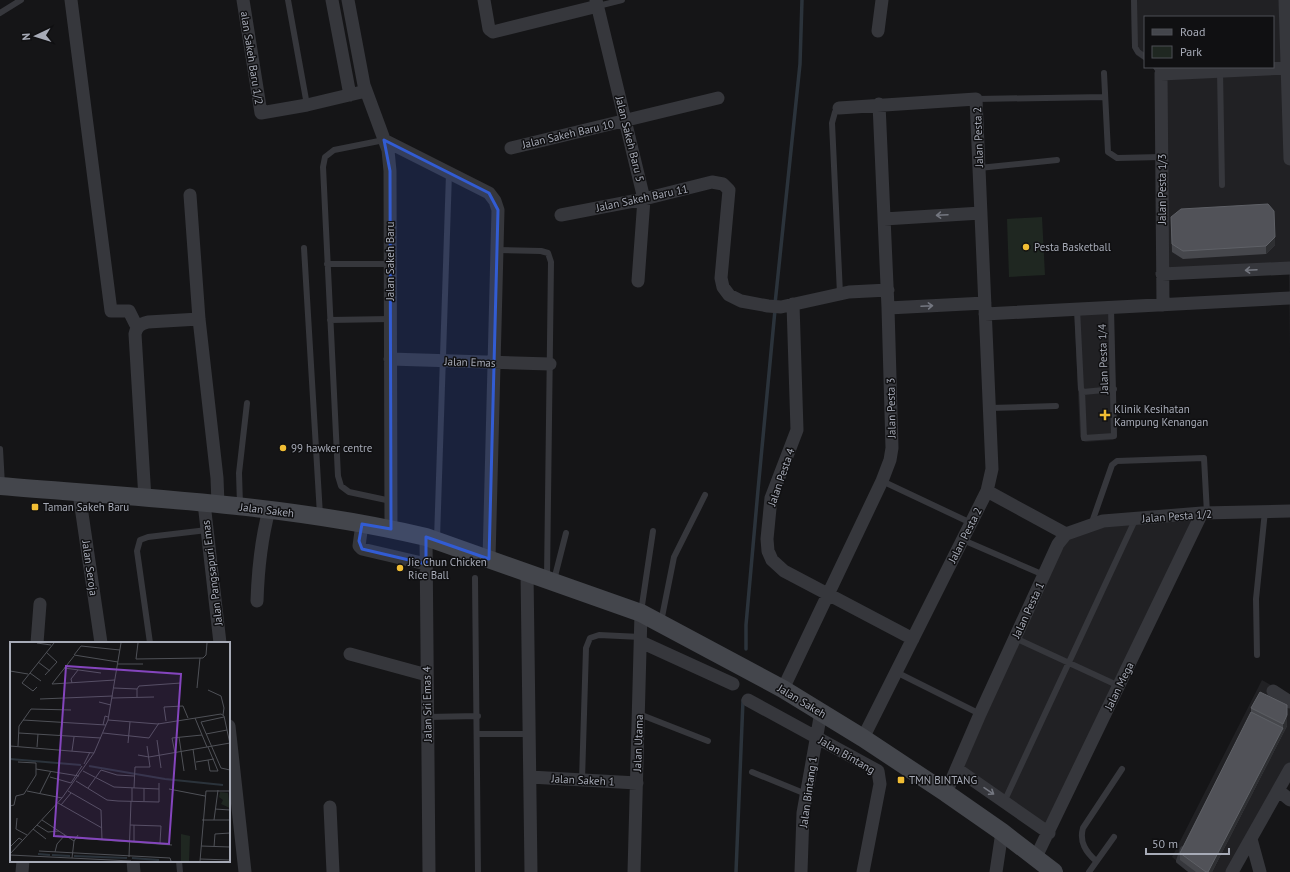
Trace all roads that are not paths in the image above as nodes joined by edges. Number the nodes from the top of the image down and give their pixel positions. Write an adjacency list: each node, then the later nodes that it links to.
1 (21, 0): 13 (lane)
2 (71, 0): 63 (street)
3 (243, 0): 28 (street, alan Sakeh Baru 1/2)
4 (288, 0): 28 (lane)
5 (332, 0): 23 (street)
6 (348, 0): 22 (street, Jalan Sakeh Baru)
7 (484, 0): 12 (street)
8 (622, 0): 12 (lane)
9 (882, 0): 14 (street)
10 (1134, 0): 15 (lane)
11 (1285, 0): 16 (street)
12 (597, 3): 30 (street, Jalan Sakeh Baru 5)
13 (0, 13)
14 (878, 31)
15 (1144, 56)
16 (1288, 62): 17 (street); 34 (street)
17 (1274, 64)
18 (1243, 68): 20 (street)
19 (1158, 70): 20 (street); 33 (street, Jalan Pesta 1/3)
20 (1220, 71): 38 (lane)
21 (1104, 73): 24 (lane)
22 (366, 91): 23 (street); 31 (street, Jalan Sakeh Baru)
23 (350, 95): 28 (street)
24 (1105, 97): 26 (lane); 33 (lane)
25 (718, 98): 30 (street, Jalan Sakeh Baru 10)
26 (976, 99): 27 (street, Jalan Pesta 2); 36 (street, Jalan Pesta 2)
27 (879, 104): 29 (street, Jalan Pesta 2); 43 (street, Jalan Pesta 3)
28 (307, 105)
29 (838, 108): 52 (lane)
30 (626, 120): 32 (street, Jalan Sakeh Baru 10); 40 (street, Jalan Sakeh Baru 5)
31 (384, 140): 37 (street); 46 (lane); 47 (street, Jalan Sakeh Baru)
32 (510, 148)
33 (1161, 157): 49 (street, Jalan Pesta 1/3)
34 (1290, 159)
35 (1057, 160): 36 (lane)
36 (979, 168): 41 (street, Jalan Pesta 2)
37 (449, 171): 45 (street); 65 (lane)
38 (1222, 185)
39 (190, 195): 60 (street, Jalan Pangsapuri Emas)
40 (644, 198): 42 (street, Jalan Sakeh Baru 11); 50 (street, Jalan Sakeh Baru 5); 55 (street, Jalan Sakeh Baru 11)
41 (981, 213): 43 (street, one-way to 43); 57 (street, Jalan Pesta 2)
42 (561, 215)
43 (884, 219): 51 (street, Jalan Pesta 3)
44 (304, 248): 87 (lane)
45 (497, 250): 66 (street); 67 (lane)
46 (327, 264): 47 (lane); 62 (lane)
47 (390, 264): 61 (street, Jalan Sakeh Baru)
48 (1290, 268): 49 (street, one-way to 49)
49 (1162, 274): 54 (street, Jalan Pesta 1/3)
50 (638, 281)
51 (888, 290): 52 (street); 56 (street, Jalan Pesta 3)
52 (840, 294): 55 (street)
53 (1290, 298): 54 (street)
54 (1163, 305): 58 (street)
55 (787, 306): 105 (street, Jalan Pesta 4)
56 (888, 308): 57 (street, one-way to 57); 74 (street, Jalan Pesta 3)
57 (985, 308): 59 (street); 72 (street, Jalan Pesta 2)
58 (1111, 308): 59 (street); 68 (lane, Jalan Pesta 1/4)
59 (1077, 309): 69 (lane)
60 (199, 319): 63 (street); 81 (street, Jalan Pangsapuri Emas)
61 (390, 319): 62 (lane); 64 (street, Jalan Sakeh Baru)
62 (330, 320): 80 (lane)
63 (137, 327): 79 (street)
64 (390, 359): 65 (street, Jalan Emas); 80 (street, Jalan Sakeh Baru)
65 (443, 360): 66 (street, Jalan Emas); 97 (lane)
66 (494, 363): 67 (street, Jalan Emas); 99 (street)
67 (550, 364): 104 (lane)
68 (1114, 389): 69 (lane); 69 (lane, Jalan Pesta 1/4)
69 (1082, 391)
70 (247, 403): 82 (lane)
71 (1056, 406): 72 (lane)
72 (990, 408): 76 (street, Jalan Pesta 2)
73 (0, 449): 75 (lane)
74 (882, 480): 89 (lane); 105 (street, Jalan Pesta 3)
75 (1, 486): 77 (street, Jalan Sakeh)
76 (987, 491): 89 (street, Jalan Pesta 2); 96 (street)
77 (79, 493): 79 (street, Jalan Sakeh); 114 (street, Jalan Seroja)
78 (705, 495): 109 (lane)
79 (145, 498): 81 (street, Jalan Sakeh)
80 (391, 501): 92 (street, Jalan Sakeh Baru)
81 (211, 504): 82 (street, Jalan Sakeh); 93 (street, Jalan Pangsapuri Emas)
82 (240, 507): 83 (street, Jalan Sakeh)
83 (269, 510): 87 (street, Jalan Sakeh); 106 (street)
84 (1265, 511): 85 (street, Jalan Pesta 1/2); 86 (street, Jalan Pesta 1/2); 118 (lane)
85 (1290, 511)
86 (1204, 513): 88 (street, Jalan Pesta 1/2); 91 (lane); 123 (street, Jalan Mega)
87 (320, 518): 90 (street, Jalan Sakeh)
88 (1136, 518): 91 (street, Jalan Pesta 1/2); 119 (lane)
89 (971, 523): 98 (street, Jalan Pesta 2)
90 (362, 524): 92 (street, Jalan Sakeh); 100 (street)
91 (1091, 526): 96 (street, Jalan Pesta 1/2)
92 (391, 529): 97 (street, Jalan Sakeh)
93 (207, 530): 115 (lane); 116 (street, Jalan Pangsapuri Emas)
94 (653, 531): 108 (lane)
95 (566, 533): 104 (lane)
96 (1066, 534): 102 (street, Jalan Pesta 1)
97 (431, 539): 99 (street, Jalan Sakeh); 100 (street, Jalan Sri Emas 4)
98 (963, 540): 102 (lane); 111 (street, Jalan Pesta 2)
99 (489, 559): 101 (street, Jalan Sakeh)
100 (426, 564): 121 (street, Jalan Sri Emas 4)
101 (527, 572): 104 (street, Jalan Sakeh); 134 (street)
102 (1044, 575): 110 (street, Jalan Pesta 1)
103 (475, 578): 131 (lane)
104 (551, 581): 108 (street, Jalan Sakeh)
105 (828, 594): 111 (street, Jalan Pesta 4); 124 (street, Jalan Pesta 3)
106 (257, 601)
107 (40, 604): 113 (street)
108 (641, 613): 109 (street, Jalan Sakeh); 112 (street, Jalan Utama)
109 (661, 623): 124 (street, Jalan Sakeh)
110 (1015, 638): 119 (lane); 130 (street, Jalan Pesta 1)
111 (913, 639): 120 (street, Jalan Pesta 2)
112 (641, 640): 122 (street); 129 (street, Jalan Utama); 145 (lane)
113 (37, 642)
114 (102, 642)
115 (150, 642)
116 (220, 642)
117 (350, 654): 121 (street)
118 (1257, 655)
119 (1068, 661): 123 (lane); 151 (lane)
120 (896, 672): 130 (lane); 136 (street, Jalan Pesta 2)
121 (427, 675): 132 (street, Jalan Sri Emas 4)
122 (732, 684)
123 (1119, 686): 154 (street, Jalan Mega)
124 (784, 689): 128 (street, Jalan Sakeh)
125 (1273, 691): 127 (street)
126 (748, 700): 135 (street, Jalan Bintang)
127 (1290, 702)
128 (821, 712): 135 (street, Jalan Bintang 1); 136 (street, Jalan Sakeh)
129 (639, 714): 137 (lane); 146 (street, Jalan Utama)
130 (980, 714): 141 (street, Jalan Pesta 1)
131 (478, 716): 132 (lane); 133 (lane)
132 (427, 717): 168 (street, Jalan Sri Emas 4)
133 (478, 734): 134 (lane); 169 (lane)
134 (529, 734): 144 (street)
135 (816, 737): 149 (street, Jalan Bintang 1); 173 (street, Jalan Bintang)
136 (863, 738): 148 (street, Jalan Sakeh)
137 (708, 741)
138 (230, 744): 139 (street)
139 (231, 763): 166 (street)
140 (1122, 768): 159 (lane)
141 (957, 769): 148 (street, Jalan Pesta 1); 151 (street, one-way to 151)
142 (1290, 769): 147 (street)
143 (752, 772): 149 (lane)
144 (530, 777): 145 (street, Jalan Sakeh 1); 170 (street)
145 (582, 780): 146 (street, Jalan Sakeh 1)
146 (637, 783): 171 (street, Jalan Utama)
147 (1279, 791): 150 (street); 156 (street)
148 (946, 793): 153 (street, Jalan Sakeh)
149 (806, 794): 172 (street, Jalan Bintang 1)
150 (1290, 800)
151 (1004, 802): 154 (street)
152 (330, 807): 167 (street)
153 (1002, 832): 158 (street, Jalan Sakeh); 174 (street)
154 (1049, 833): 158 (street, Jalan Mega)
155 (1114, 837): 159 (lane)
156 (1251, 839): 178 (street); 179 (street)
157 (1186, 844): 177 (lane)
158 (1036, 857): 175 (street, Jalan Sakeh)
159 (1096, 861): 176 (lane)
160 (23, 862): 163 (street)
161 (133, 862): 164 (street)
162 (179, 862): 165 (lane)
163 (22, 872)
164 (134, 872)
165 (180, 872)
166 (245, 872)
167 (333, 872)
168 (429, 872)
169 (478, 872)
170 (531, 872)
171 (634, 872)
172 (801, 872)
173 (863, 872)
174 (996, 872)
175 (1054, 872)
176 (1090, 872)
177 (1193, 872)
178 (1232, 872)
179 (1260, 872)

